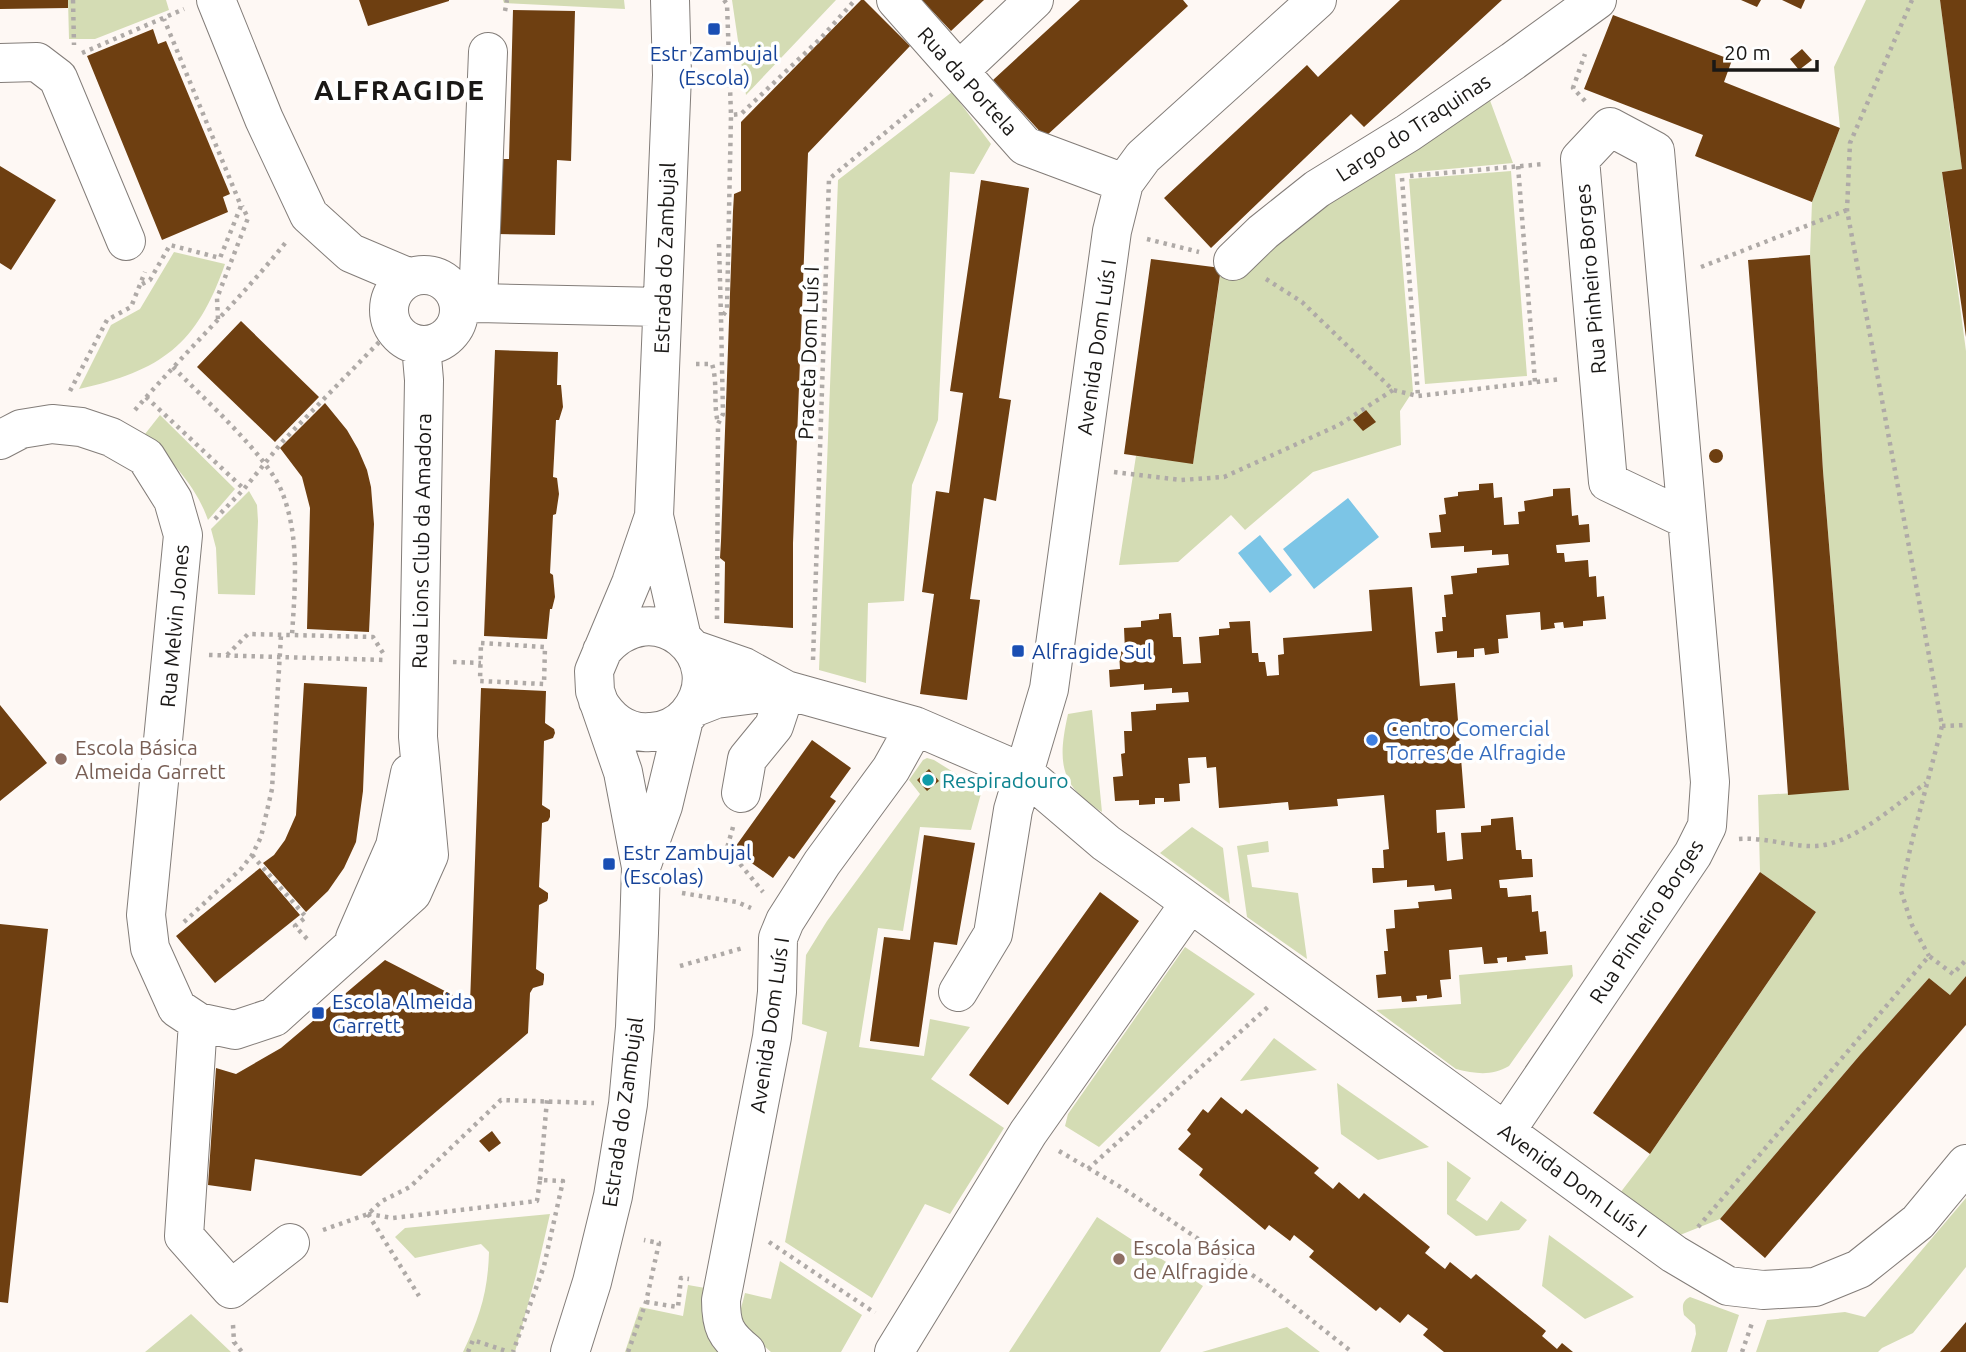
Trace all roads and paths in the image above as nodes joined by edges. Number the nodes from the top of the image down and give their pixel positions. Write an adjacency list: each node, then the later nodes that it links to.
1 (73, 0): 13 (path)
2 (216, 0): 26 (street)
3 (508, 0): 12 (path)
4 (670, 0): 35 (street, Estrada do Zambujal)
5 (724, 0): 20 (path)
6 (855, 0): 20 (path)
7 (896, 0): 18 (street, Rua da Portela)
8 (1034, 0): 18 (street)
9 (1317, 0): 23 (street, Avenida Dom Luís I)
10 (1597, 0): 30 (street, Largo do Traquinas)
11 (1912, 0): 25 (path)
12 (505, 11)
13 (74, 40)
14 (488, 52): 34 (street)
15 (75, 57): 24 (path)
16 (1584, 60): 19 (path)
17 (0, 63): 29 (street)
18 (959, 71): 23 (street, Rua da Portela); 64 (path, Praceta Dom Luís I)
19 (1573, 88)
20 (731, 115): 36 (path)
21 (1580, 161): 22 (path); 32 (street, Rua Pinheiro Borges); 41 (street, Rua Pinheiro Borges)
22 (1518, 166): 42 (path); 44 (path)
23 (1124, 183): 27 (street, Avenida Dom Luís I)
24 (241, 206): 33 (path); 37 (path)
25 (1847, 211): 32 (path); 69 (path)
26 (314, 220): 31 (street); 37 (path); 38 (street)
27 (1112, 231): 30 (path); 49 (street, Avenida Dom Luís I)
28 (719, 244): 36 (path)
29 (136, 256): 33 (path)
30 (1233, 261): 43 (path)
31 (410, 278): 34 (street); 38 (street)
32 (1666, 281): 52 (street, Rua Pinheiro Borges)
33 (142, 284): 46 (path)
34 (469, 305): 35 (street); 38 (street)
35 (662, 307): 51 (street, Estrada do Zambujal)
36 (721, 318): 45 (path)
37 (218, 319): 39 (path)
38 (401, 330): 48 (path); 86 (street, Rua Lions Club da Amadora)
39 (173, 367): 48 (path); 50 (path)
40 (715, 374): 45 (path)
41 (1599, 376): 42 (path); 52 (street, Rua Pinheiro Borges)
42 (1535, 382): 44 (path)
43 (1392, 390): 44 (path); 49 (path)
44 (1418, 396)
45 (718, 424): 56 (path)
46 (66, 426): 47 (street); 86 (street, Rua Melvin Jones)
47 (0, 439)
48 (264, 463): 50 (path); 55 (path)
49 (1079, 469): 70 (street, Avenida Dom Luís I)
50 (244, 489): 53 (path)
51 (654, 516): 56 (street, Estrada do Zambujal); 58 (street, Estrada do Zambujal)
52 (1686, 519): 89 (street, Rua Pinheiro Borges)
53 (205, 529)
54 (281, 635): 55 (path); 59 (path); 61 (path)
55 (292, 635): 63 (path)
56 (697, 637): 58 (street); 64 (street, Avenida Dom Luís I); 66 (street, Estrada do Zambujal)
57 (481, 643): 57 (path)
58 (602, 651): 65 (street, Estrada do Zambujal)
59 (226, 655)
60 (248, 656): 61 (path)
61 (280, 656): 62 (path); 74 (path)
62 (352, 659)
63 (387, 660)
64 (799, 693): 66 (street, Avenida Dom Luís I); 68 (street, Avenida Dom Luís I); 72 (street)
65 (598, 700): 66 (street); 75 (street, Estrada do Zambujal)
66 (689, 713): 75 (street, Estrada do Zambujal)
67 (1966, 725): 69 (path)
68 (915, 726): 70 (street, Avenida Dom Luís I); 80 (street, Avenida Dom Luís I)
69 (1942, 726): 71 (path)
70 (1024, 773): 77 (street, Avenida Dom Luís I); 85 (street, Avenida Dom Luís I)
71 (1926, 783): 73 (path); 81 (path)
72 (741, 793): 80 (path)
73 (1747, 839)
74 (252, 855): 78 (path); 79 (path)
75 (641, 867): 88 (street, Estrada do Zambujal)
76 (682, 893): 80 (path)
77 (1190, 903): 84 (street, Avenida Dom Luís I); 90 (street)
78 (189, 917)
79 (295, 926)
80 (781, 929): 83 (path); 108 (street, Avenida Dom Luís I)
81 (1929, 957): 82 (path); 98 (path)
82 (1966, 960)
83 (680, 966)
84 (1297, 981): 89 (street, Avenida Dom Luís I); 92 (path)
85 (958, 992)
86 (198, 1022): 96 (street)
87 (547, 1100): 88 (path); 93 (path); 94 (path)
88 (628, 1104): 106 (street, Estrada do Zambujal)
89 (1506, 1131): 98 (street, Avenida Dom Luís I)
90 (1028, 1133): 92 (path); 109 (street)
91 (1966, 1164): 98 (street, Avenida Dom Luís I)
92 (1088, 1169): 110 (path)
93 (540, 1180): 94 (path); 105 (path)
94 (368, 1214): 96 (path); 99 (path)
95 (644, 1240): 100 (path)
96 (290, 1243)
97 (780, 1249): 102 (path)
98 (1674, 1254)
99 (419, 1296)
100 (646, 1301): 101 (path); 107 (path)
101 (678, 1307)
102 (865, 1307)
103 (1750, 1326): 111 (path)
104 (468, 1352): 105 (path)
105 (511, 1352)
106 (570, 1352)
107 (628, 1352)
108 (746, 1352)
109 (894, 1352)
110 (1352, 1352)
111 (1742, 1352)

